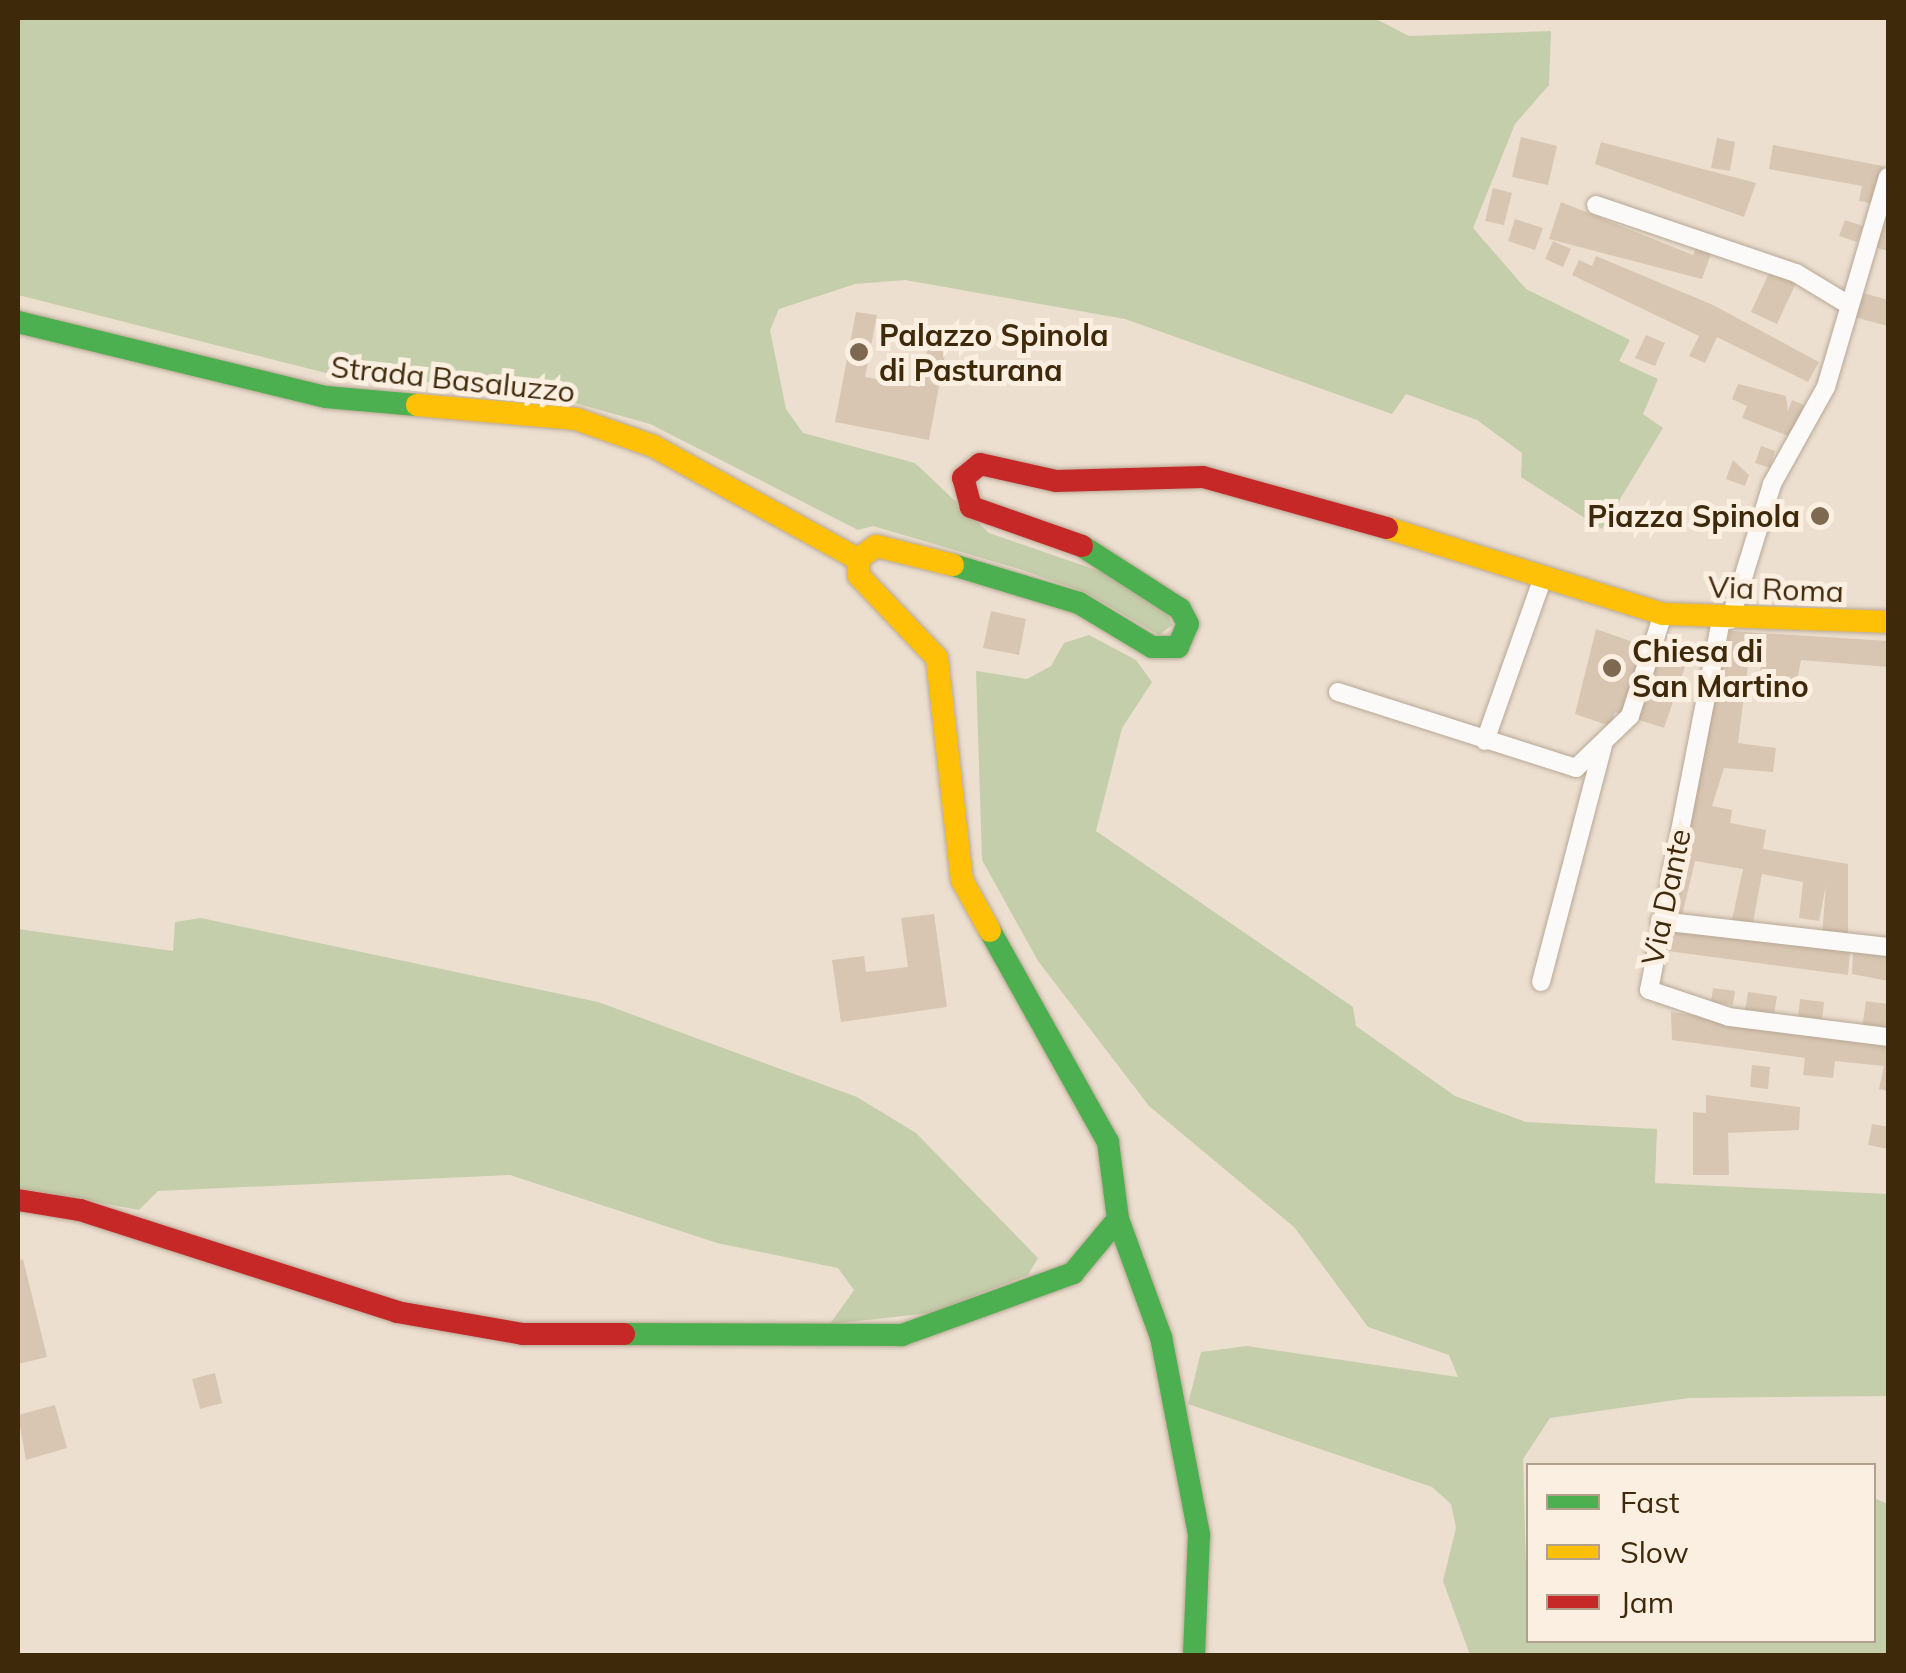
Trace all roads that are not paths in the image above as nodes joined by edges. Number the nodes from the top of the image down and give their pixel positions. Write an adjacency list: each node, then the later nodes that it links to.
1 (1888, 177): 3 (street, Via Dante)
2 (1596, 205): 3 (street)
3 (1844, 302): 8 (street, Via Dante)
4 (18, 322): 5 (main road, Strada Basaluzzo)
5 (858, 559): 6 (main road, Via Roma); 18 (main road)
6 (1542, 577): 7 (main road, Via Roma); 11 (street)
7 (1663, 614): 8 (main road, Via Roma); 12 (street)
8 (1725, 620): 9 (main road, Via Roma); 13 (street, Via Dante)
9 (1888, 622)
10 (1338, 692): 11 (street)
11 (1485, 741): 12 (street)
12 (1603, 745): 15 (street)
13 (1660, 921): 14 (street); 16 (street, Via Dante)
14 (1888, 946)
15 (1541, 982)
16 (1888, 1038)
17 (18, 1200): 18 (main road)
18 (1118, 1219): 19 (main road)
19 (1194, 1656)

